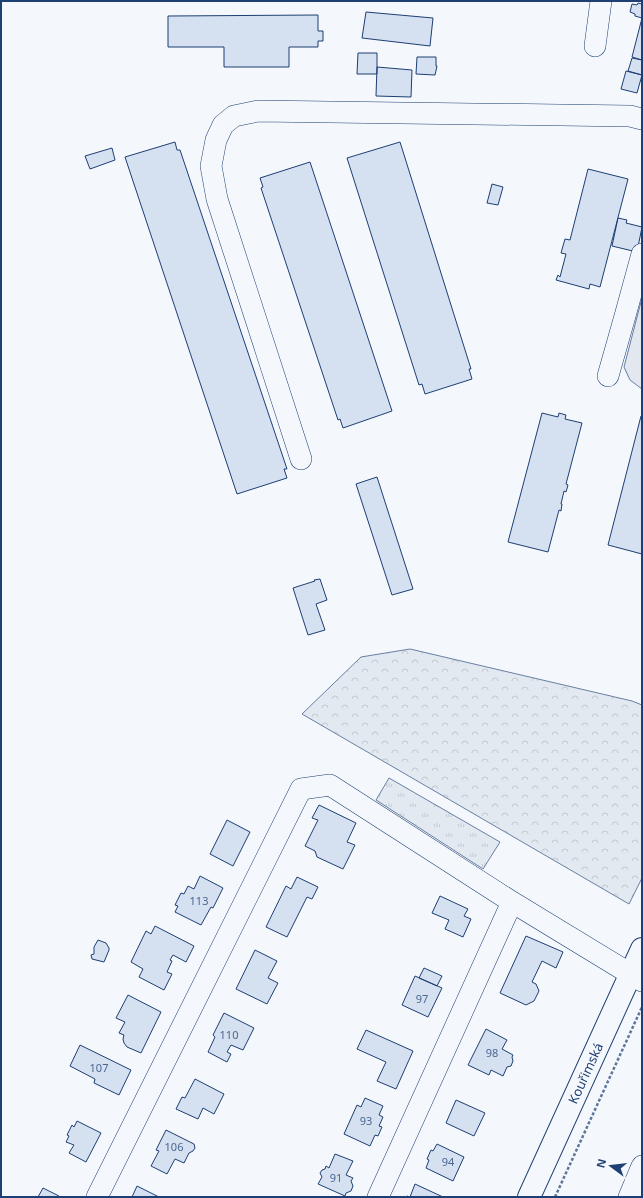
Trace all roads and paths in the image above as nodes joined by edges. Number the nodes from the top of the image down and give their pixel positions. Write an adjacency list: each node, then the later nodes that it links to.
1 (600, 1): 2 (street)
2 (595, 46)
3 (642, 120): 6 (street)
4 (642, 254): 5 (street)
5 (608, 376)
6 (301, 459)
7 (512, 902): 9 (street); 12 (street); 13 (street)
8 (642, 949): 9 (main road, Kouřimská)
9 (636, 977): 14 (main road, Kouřimská)
10 (642, 1008): 15 (path)
11 (642, 1166): 16 (street)
12 (97, 1197)
13 (378, 1197)
14 (529, 1197)
15 (555, 1197)
16 (629, 1197)

